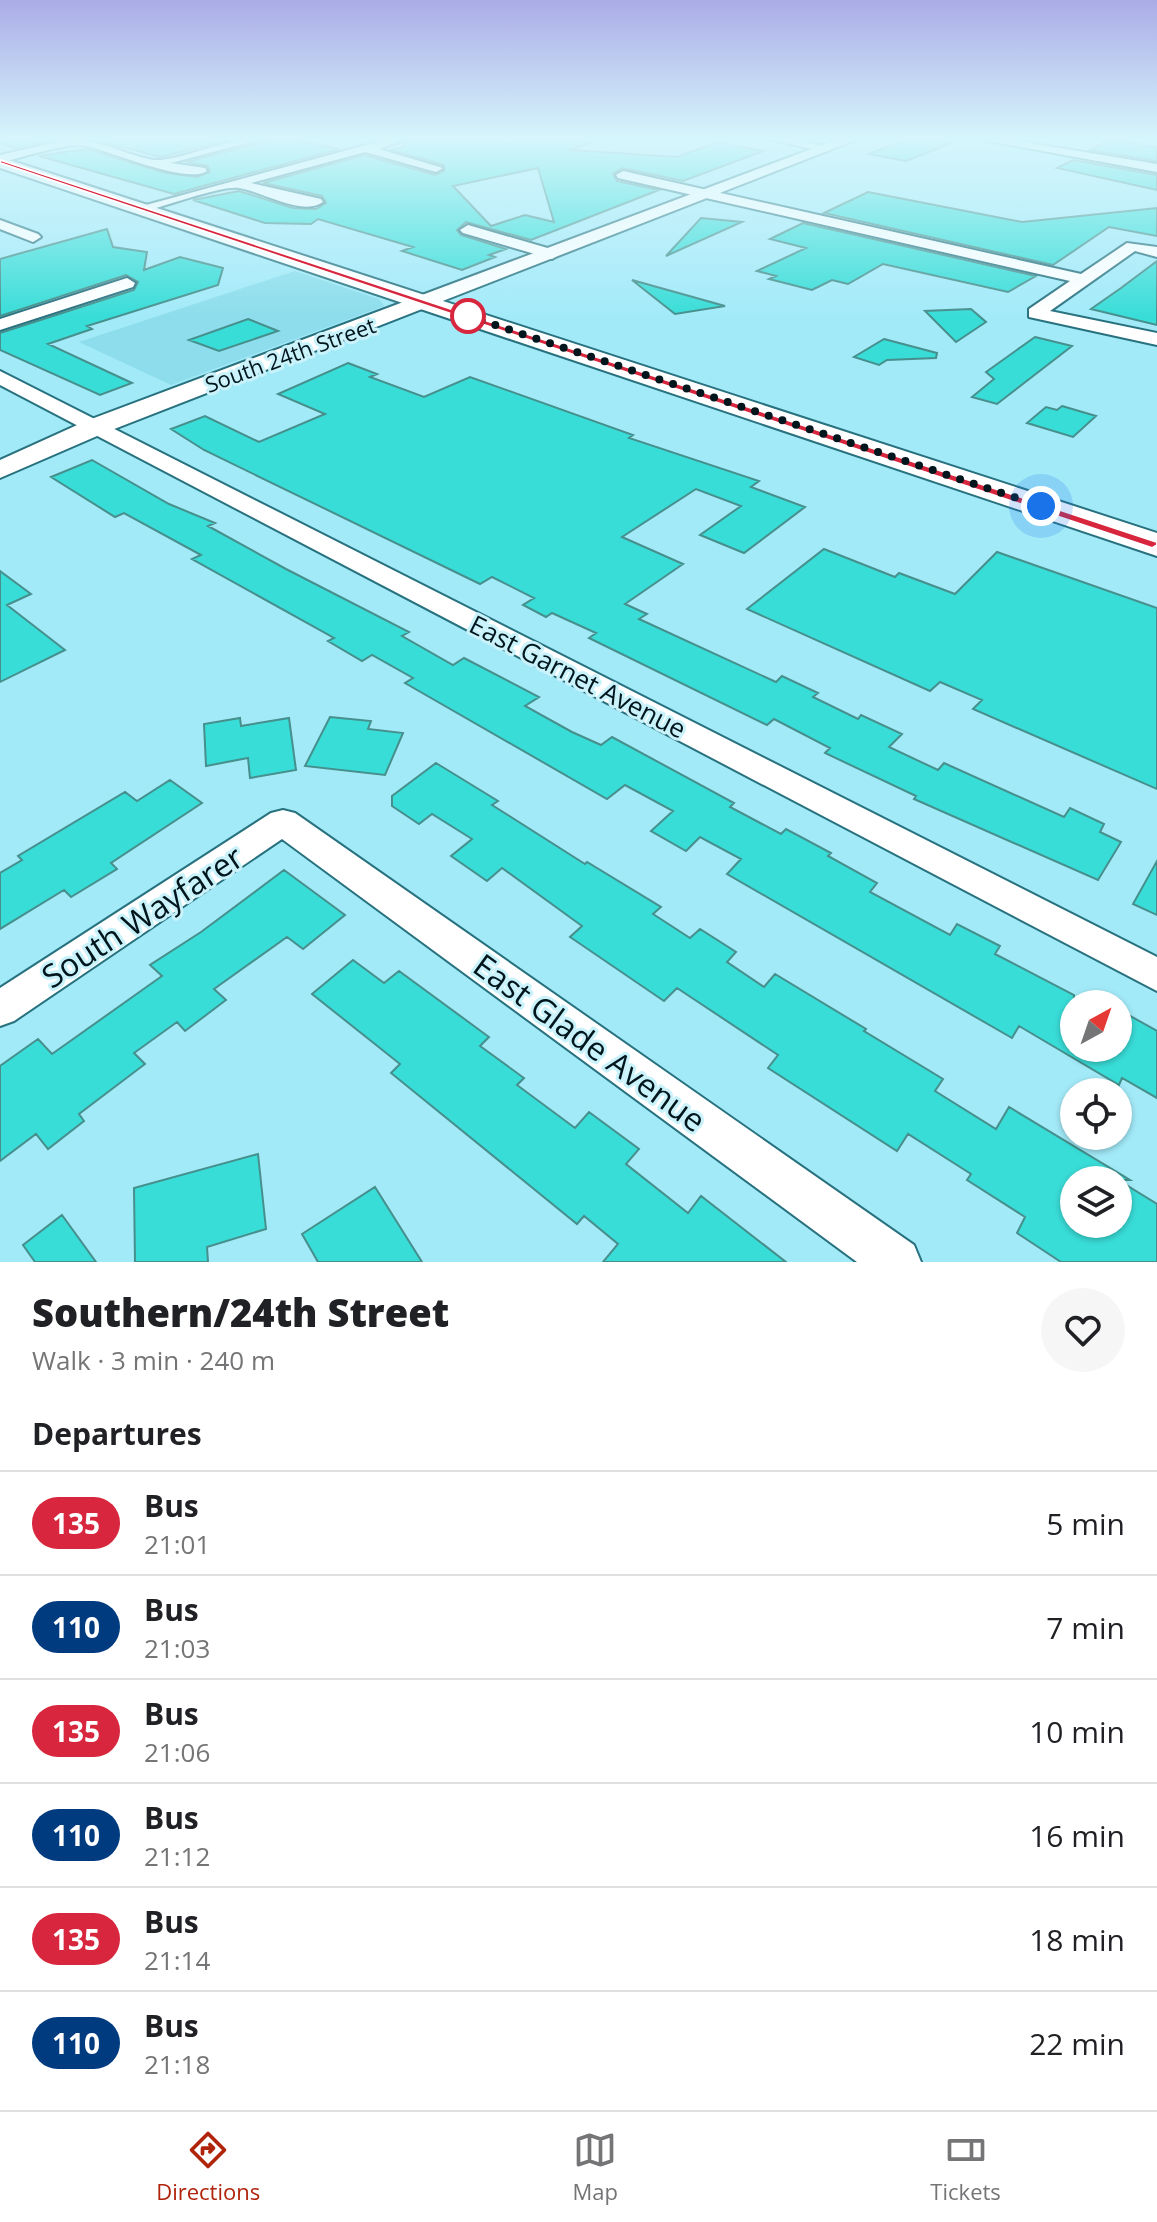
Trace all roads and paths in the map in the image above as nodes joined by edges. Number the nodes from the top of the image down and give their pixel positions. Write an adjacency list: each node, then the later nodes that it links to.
1 (112, 198): 7 (main road)
2 (180, 198): 7 (street)
3 (288, 198): 6 (street)
4 (696, 198): 12 (street, South 24th Street)
5 (723, 198): 13 (street)
6 (316, 202)
7 (142, 208): 15 (main road)
8 (0, 224): 10 (street)
9 (468, 230): 12 (street)
10 (11, 244)
11 (1157, 252): 13 (street)
12 (552, 254): 15 (street, South 24th Street)
13 (1082, 279): 17 (street)
14 (127, 283): 16 (street)
15 (427, 303): 19 (street, South 24th Street); 21 (main road)
16 (0, 325)
17 (1157, 339)
18 (0, 377): 19 (street, East Garnet Avenue)
19 (95, 427): 20 (street, South 24th Street); 23 (street, East Garnet Avenue)
20 (0, 470)
21 (1157, 545)
22 (283, 822): 24 (street, South Wayfarer); 25 (street, East Glade Avenue)
23 (1157, 975)
24 (0, 1009)
25 (897, 1262)

